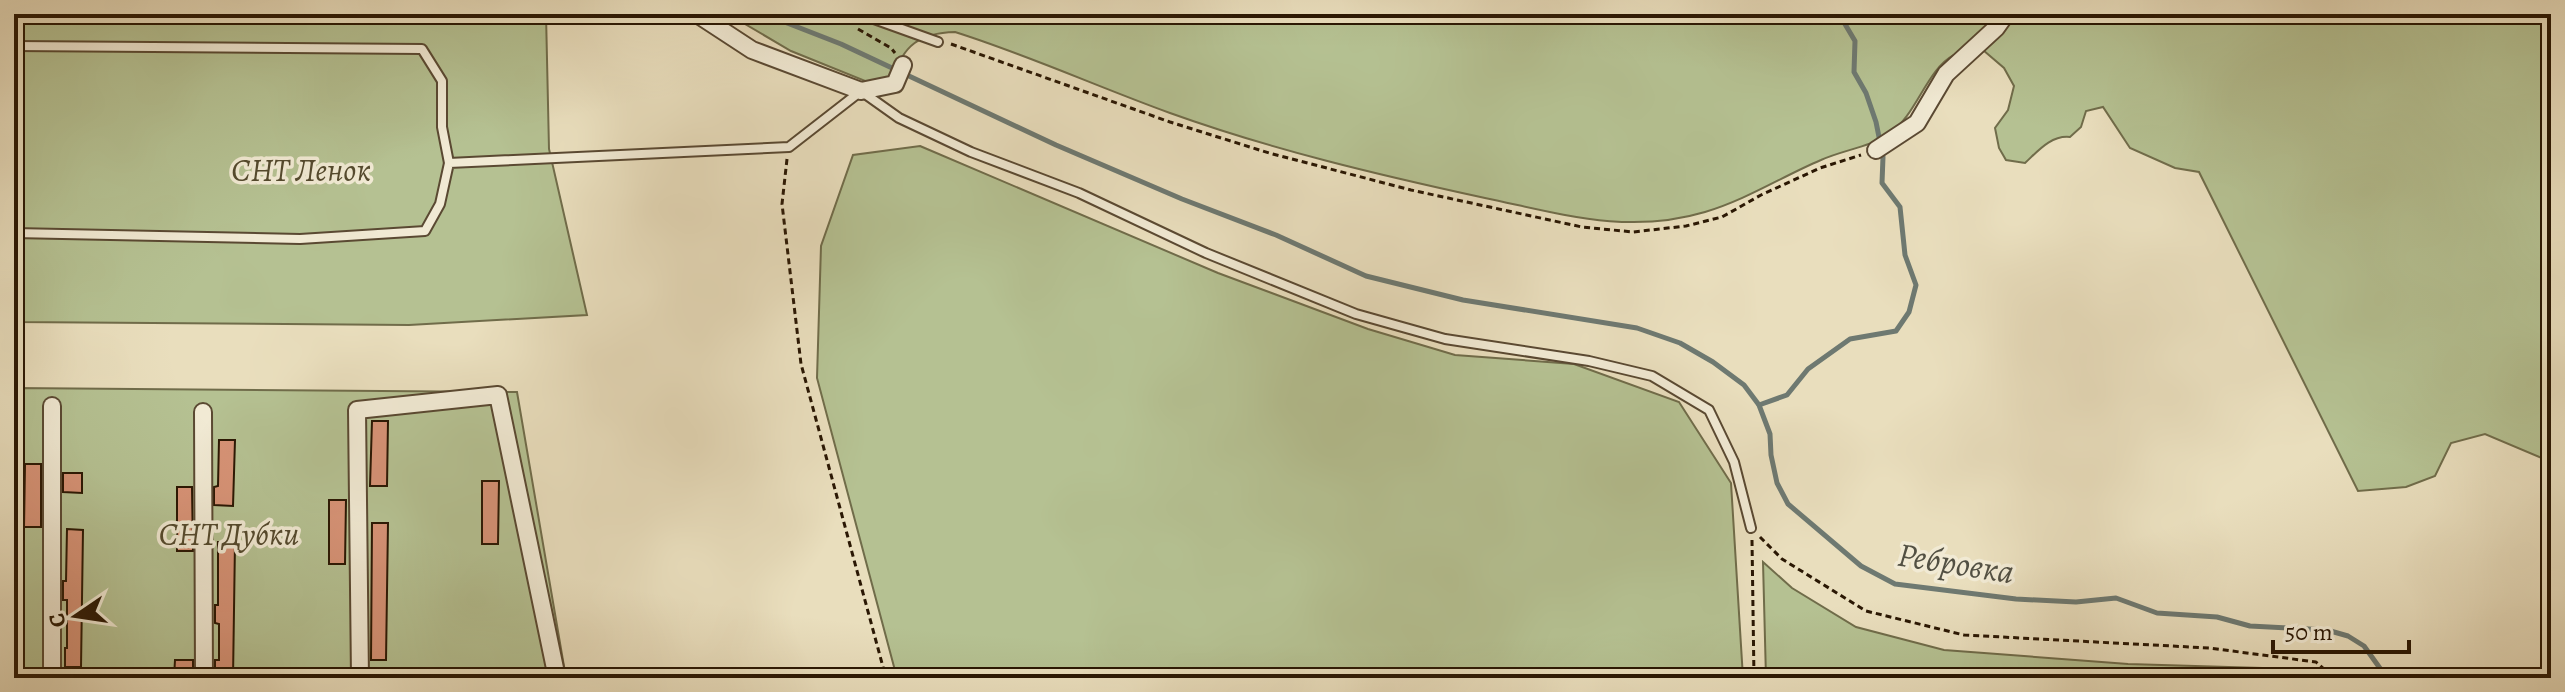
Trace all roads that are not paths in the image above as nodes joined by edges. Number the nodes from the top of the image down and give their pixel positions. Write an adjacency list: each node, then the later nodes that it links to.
1 (697, 14): 7 (street)
2 (860, 14): 4 (lane)
3 (2006, 14): 8 (street)
4 (938, 42)
5 (14, 46): 9 (lane)
6 (903, 65): 7 (street)
7 (861, 91): 9 (lane); 13 (lane)
8 (1876, 150)
9 (449, 163): 10 (lane)
10 (14, 233)
11 (52, 406): 14 (street)
12 (203, 412): 15 (street)
13 (1751, 528)
14 (52, 678)
15 (204, 678)
16 (360, 678): 17 (street)
17 (557, 678)

